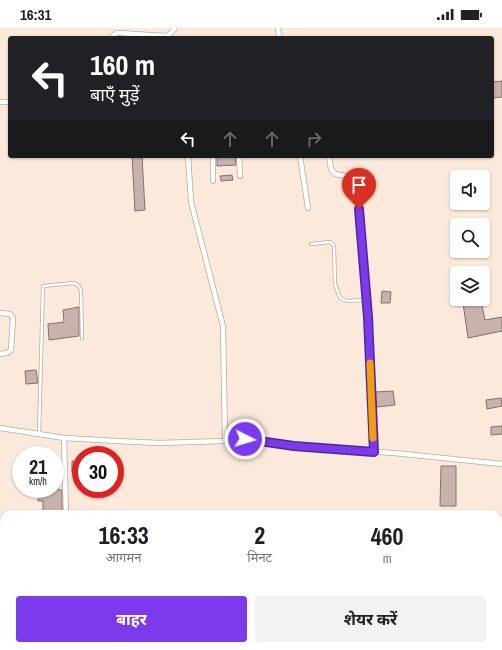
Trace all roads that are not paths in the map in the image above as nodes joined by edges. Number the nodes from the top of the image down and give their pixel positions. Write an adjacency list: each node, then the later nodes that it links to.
1 (175, 28): 3 (street)
2 (114, 36): 4 (street)
3 (165, 36)
4 (165, 36)
5 (188, 158): 21 (street)
6 (213, 158): 11 (street)
7 (239, 158): 10 (street)
8 (300, 158): 12 (street)
9 (329, 158): 14 (street)
10 (240, 176)
11 (214, 181)
12 (308, 208)
13 (311, 244): 14 (lane)
14 (366, 300): 22 (street)
15 (0, 313): 17 (street)
16 (82, 338): 19 (lane)
17 (0, 354)
18 (0, 428): 19 (street)
19 (39, 434): 20 (street)
20 (64, 438): 21 (street); 24 (street)
21 (225, 440): 22 (street)
22 (374, 452): 23 (street)
23 (502, 464)
24 (65, 510)

